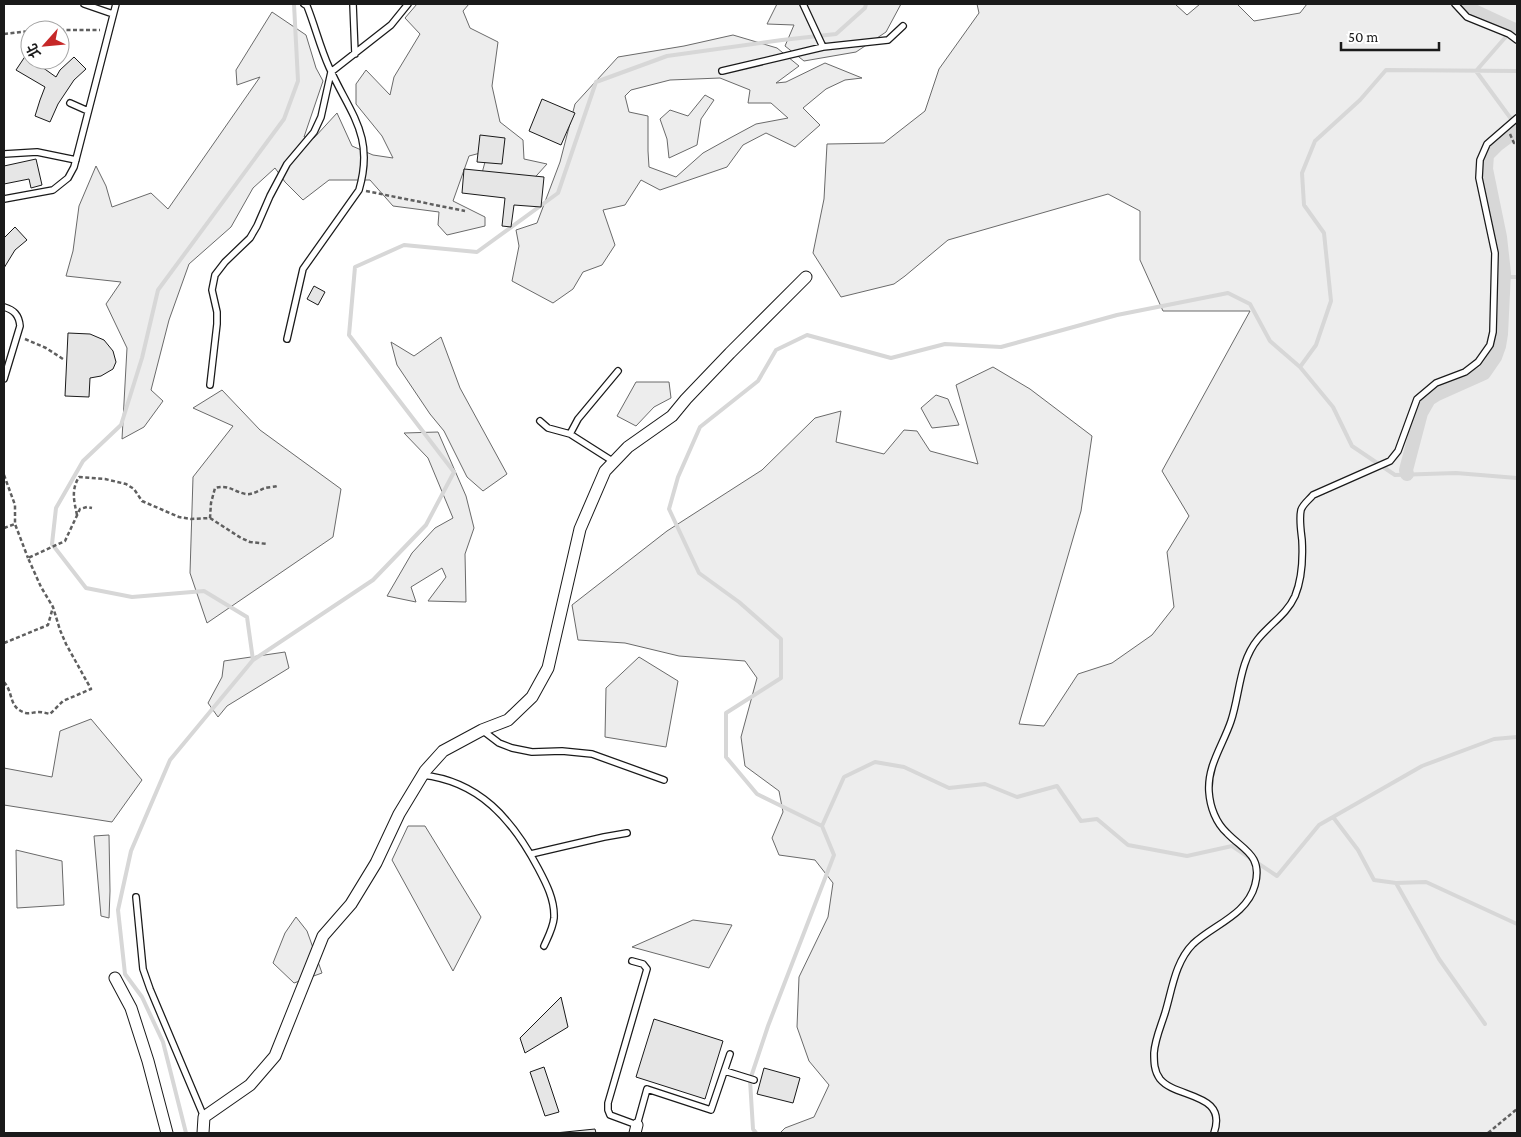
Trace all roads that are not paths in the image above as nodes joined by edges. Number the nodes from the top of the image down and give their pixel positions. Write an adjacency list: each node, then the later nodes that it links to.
1 (84, 4): 8 (lane)
2 (116, 4): 8 (lane)
3 (304, 4): 14 (lane)
4 (353, 4): 12 (lane)
5 (408, 4): 12 (lane)
6 (802, 4): 11 (lane)
7 (1455, 4): 10 (lane)
8 (113, 14): 16 (lane)
9 (903, 26): 11 (lane)
10 (1517, 40)
11 (823, 48): 13 (lane)
12 (355, 54): 14 (lane)
13 (722, 71)
14 (332, 72): 23 (lane); 26 (lane)
15 (70, 103): 16 (lane)
16 (88, 111): 19 (lane)
17 (1516, 119): 46 (lane)
18 (4, 154): 19 (lane)
19 (76, 160): 20 (lane)
20 (4, 199)
21 (806, 277): 29 (street)
22 (4, 307): 25 (lane)
23 (287, 339)
24 (618, 371): 28 (lane)
25 (4, 379)
26 (210, 385)
27 (540, 421): 28 (lane)
28 (570, 434): 29 (lane)
29 (614, 462): 30 (street)
30 (482, 730): 31 (street); 32 (lane)
31 (422, 776): 34 (lane); 42 (street)
32 (664, 780)
33 (628, 833): 34 (lane)
34 (531, 854): 36 (lane)
35 (136, 897): 42 (lane)
36 (544, 946)
37 (632, 961): 43 (lane)
38 (115, 978): 44 (street)
39 (730, 1054): 40 (lane)
40 (725, 1071): 41 (lane); 43 (lane)
41 (754, 1080)
42 (204, 1117): 45 (street)
43 (636, 1129)
44 (167, 1133)
45 (203, 1133)
46 (1214, 1133)

